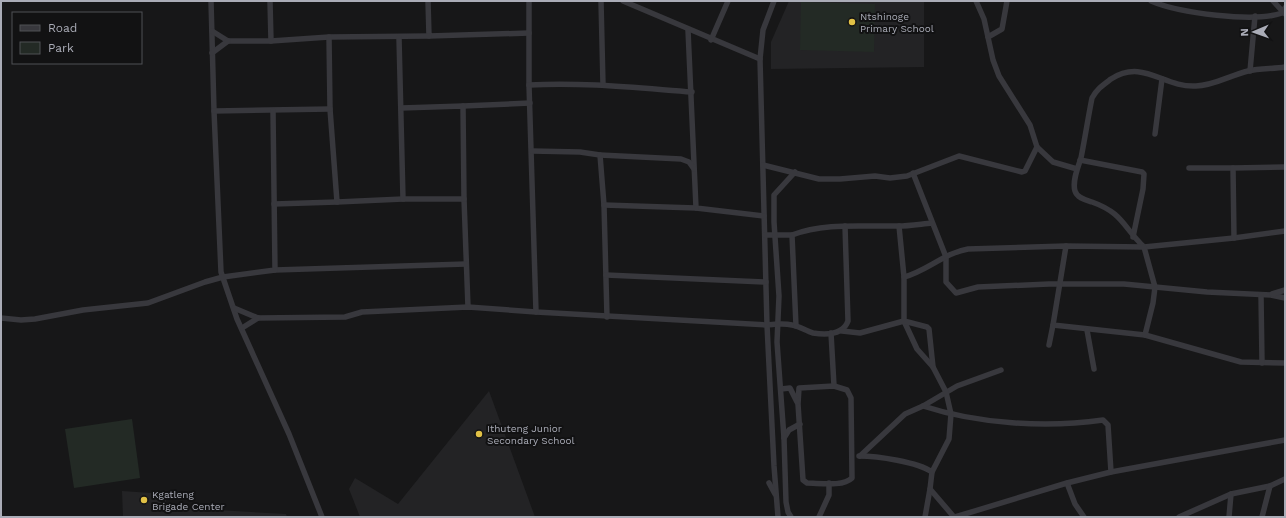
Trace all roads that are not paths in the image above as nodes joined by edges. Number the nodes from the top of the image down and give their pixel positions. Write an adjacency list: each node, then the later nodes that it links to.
1 (212, 1): 16 (street)
2 (270, 1): 25 (street)
3 (428, 1): 19 (street)
4 (530, 1): 18 (street)
5 (600, 1): 32 (street)
6 (623, 1): 17 (street)
7 (728, 1): 23 (street)
8 (774, 1): 27 (street)
9 (976, 1): 20 (street)
10 (1007, 1): 20 (street)
11 (1151, 1): 13 (street)
12 (1273, 1): 14 (street)
13 (1168, 4): 15 (street)
14 (1284, 12): 15 (street)
15 (1255, 16): 29 (street)
16 (212, 30): 24 (street); 26 (street)
17 (688, 30): 23 (street); 33 (street)
18 (529, 33): 19 (street); 31 (street)
19 (429, 36): 22 (street)
20 (988, 36): 41 (street)
21 (329, 37): 22 (street); 25 (street); 37 (street)
22 (399, 38): 36 (street)
23 (711, 40): 27 (street)
24 (228, 41): 25 (street); 26 (street)
25 (272, 41)
26 (212, 53): 38 (street)
27 (760, 59): 45 (street)
28 (1285, 67): 29 (street)
29 (1250, 71): 30 (street)
30 (1162, 79): 40 (street); 44 (street)
31 (529, 85): 32 (street); 34 (street)
32 (603, 85): 33 (street)
33 (692, 92): 50 (street)
34 (530, 103): 35 (street); 42 (street)
35 (463, 106): 36 (street); 54 (street)
36 (401, 108): 53 (street)
37 (330, 109): 39 (street); 55 (street)
38 (214, 111): 39 (street); 76 (street)
39 (273, 111): 56 (street)
40 (1155, 134)
41 (1037, 147): 47 (street); 52 (street)
42 (532, 151): 43 (street); 86 (street)
43 (600, 155): 50 (street); 57 (street)
44 (1080, 160): 47 (street); 67 (street)
45 (763, 166): 51 (street); 59 (street)
46 (1285, 167): 49 (street)
47 (1077, 168): 67 (street)
48 (1189, 168): 49 (street)
49 (1233, 168): 68 (street)
50 (694, 169): 58 (street)
51 (795, 172): 52 (street); 66 (street)
52 (913, 173): 60 (street)
53 (403, 199): 54 (street); 55 (street)
54 (464, 199): 72 (street)
55 (337, 202): 56 (street)
56 (274, 204): 73 (street)
57 (604, 205): 58 (street); 74 (street)
58 (696, 208): 59 (street)
59 (764, 216): 65 (street)
60 (932, 223): 62 (street); 71 (street)
61 (845, 226): 62 (street); 64 (street); 96 (street)
62 (899, 226): 75 (street)
63 (1285, 231): 68 (street)
64 (792, 234): 66 (street); 94 (street)
65 (765, 235): 66 (street); 77 (street)
66 (775, 235): 91 (street)
67 (1133, 237): 70 (street)
68 (1234, 238): 70 (street)
69 (1066, 246): 70 (street); 71 (street); 78 (street)
70 (1144, 247): 79 (street)
71 (946, 256): 75 (street); 78 (street)
72 (466, 264): 73 (street); 84 (street)
73 (275, 270): 76 (street)
74 (606, 274): 77 (street); 87 (street)
75 (904, 277): 90 (street)
76 (223, 278): 85 (street); 88 (street)
77 (766, 282): 92 (street)
78 (1058, 284): 79 (street); 93 (street)
79 (1155, 287): 81 (street); 99 (street)
80 (1285, 290): 82 (street)
81 (1261, 295): 82 (street); 101 (street)
82 (1271, 295): 83 (street)
83 (1285, 298)
84 (468, 307): 86 (street); 89 (street)
85 (234, 308): 89 (street); 95 (street)
86 (536, 312): 87 (street)
87 (607, 317): 92 (street)
88 (1, 318)
89 (258, 318): 95 (street)
90 (904, 321): 96 (street); 103 (street); 103 (street)
91 (778, 324): 92 (street); 94 (street); 109 (street)
92 (767, 325): 128 (street)
93 (1053, 325): 97 (street); 100 (street)
94 (796, 326): 98 (street)
95 (242, 328): 130 (street)
96 (842, 330): 98 (street)
97 (1087, 330): 99 (street); 104 (street)
98 (831, 333): 106 (street)
99 (1145, 335): 101 (street)
100 (1049, 345)
101 (1262, 363): 102 (street)
102 (1285, 363)
103 (933, 367): 110 (street)
104 (1094, 369)
105 (1001, 370): 110 (street)
106 (834, 386): 108 (street); 118 (street)
107 (790, 388): 108 (street); 109 (street); 111 (street)
108 (799, 388): 111 (street)
109 (781, 389): 115 (street)
110 (946, 392): 112 (street); 113 (street)
111 (798, 404): 114 (street)
112 (923, 406): 113 (street); 117 (street)
113 (951, 414): 119 (street); 120 (street)
114 (800, 424): 115 (street); 122 (street)
115 (784, 438): 132 (street)
116 (1285, 440): 120 (street)
117 (860, 456): 118 (street); 119 (street)
118 (853, 457): 122 (street)
119 (932, 472): 126 (street)
120 (1111, 472): 123 (street)
121 (1285, 479): 125 (street)
122 (829, 483): 133 (street)
123 (1067, 483): 129 (street); 136 (street)
124 (769, 484): 128 (street)
125 (1270, 486): 127 (street); 139 (street)
126 (930, 488): 134 (street); 135 (street)
127 (1231, 494): 137 (street); 138 (street)
128 (776, 495): 131 (street)
129 (969, 515): 135 (street)
130 (322, 517)
131 (778, 517)
132 (791, 517)
133 (819, 517)
134 (925, 517)
135 (955, 517)
136 (1084, 517)
137 (1179, 517)
138 (1229, 517)
139 (1262, 517)

